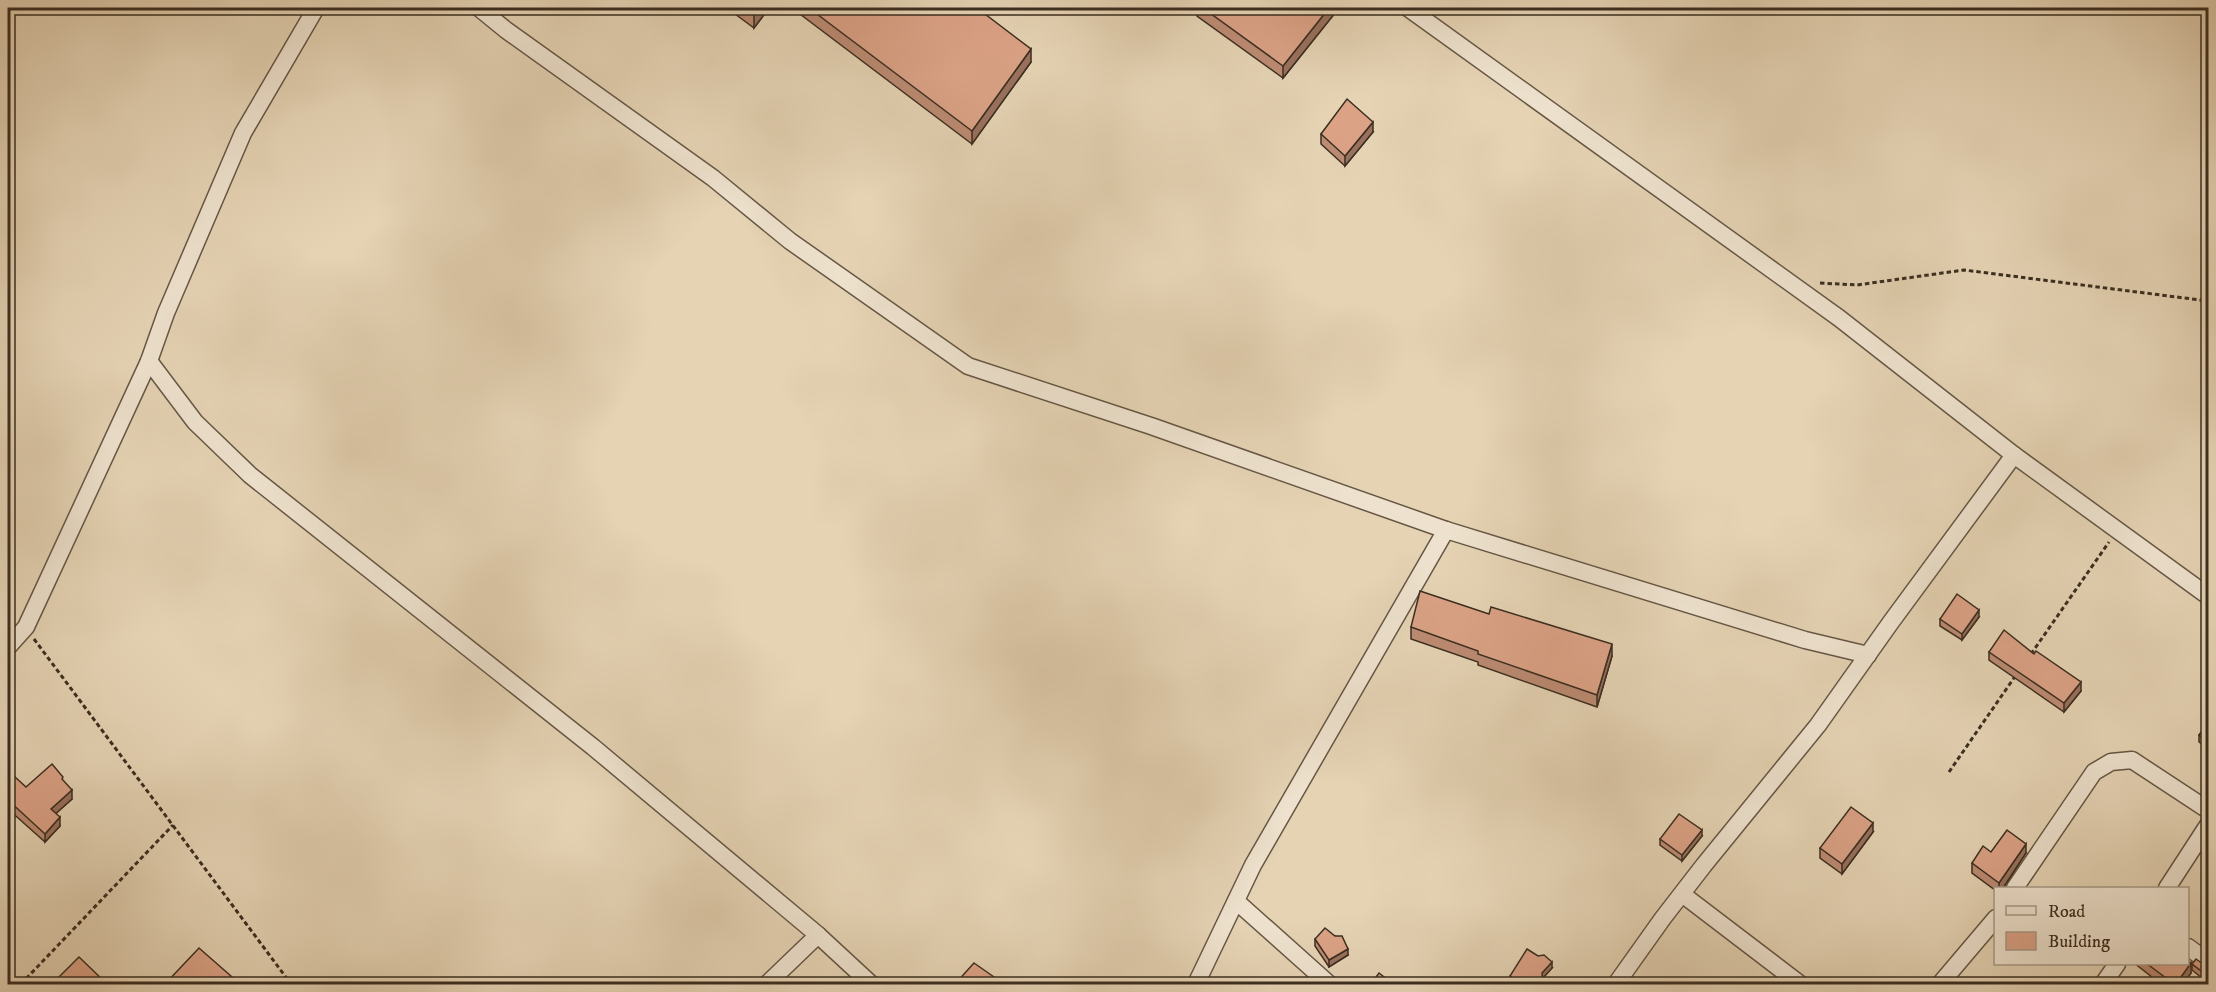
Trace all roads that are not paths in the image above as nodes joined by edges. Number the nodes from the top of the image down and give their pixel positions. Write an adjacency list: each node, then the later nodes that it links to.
1 (316, 8): 4 (street)
2 (479, 8): 6 (street)
3 (1407, 8): 5 (street)
4 (149, 361): 8 (street); 17 (street)
5 (2014, 455): 7 (street); 9 (street)
6 (1446, 530): 9 (street); 15 (street)
7 (2208, 596)
8 (8, 647)
9 (1868, 655): 14 (street)
10 (2208, 810): 12 (street)
11 (2208, 825): 13 (street)
12 (2016, 887)
13 (2169, 887)
14 (1682, 894): 25 (street); 26 (street)
15 (1236, 901): 23 (street); 24 (street)
16 (1994, 919): 27 (street)
17 (818, 935): 21 (street); 22 (street)
18 (2189, 948): 19 (street)
19 (2208, 962)
20 (2116, 965): 28 (street)
21 (766, 984)
22 (871, 984)
23 (1196, 984)
24 (1329, 984)
25 (1616, 984)
26 (1800, 984)
27 (1940, 984)
28 (2103, 984)

